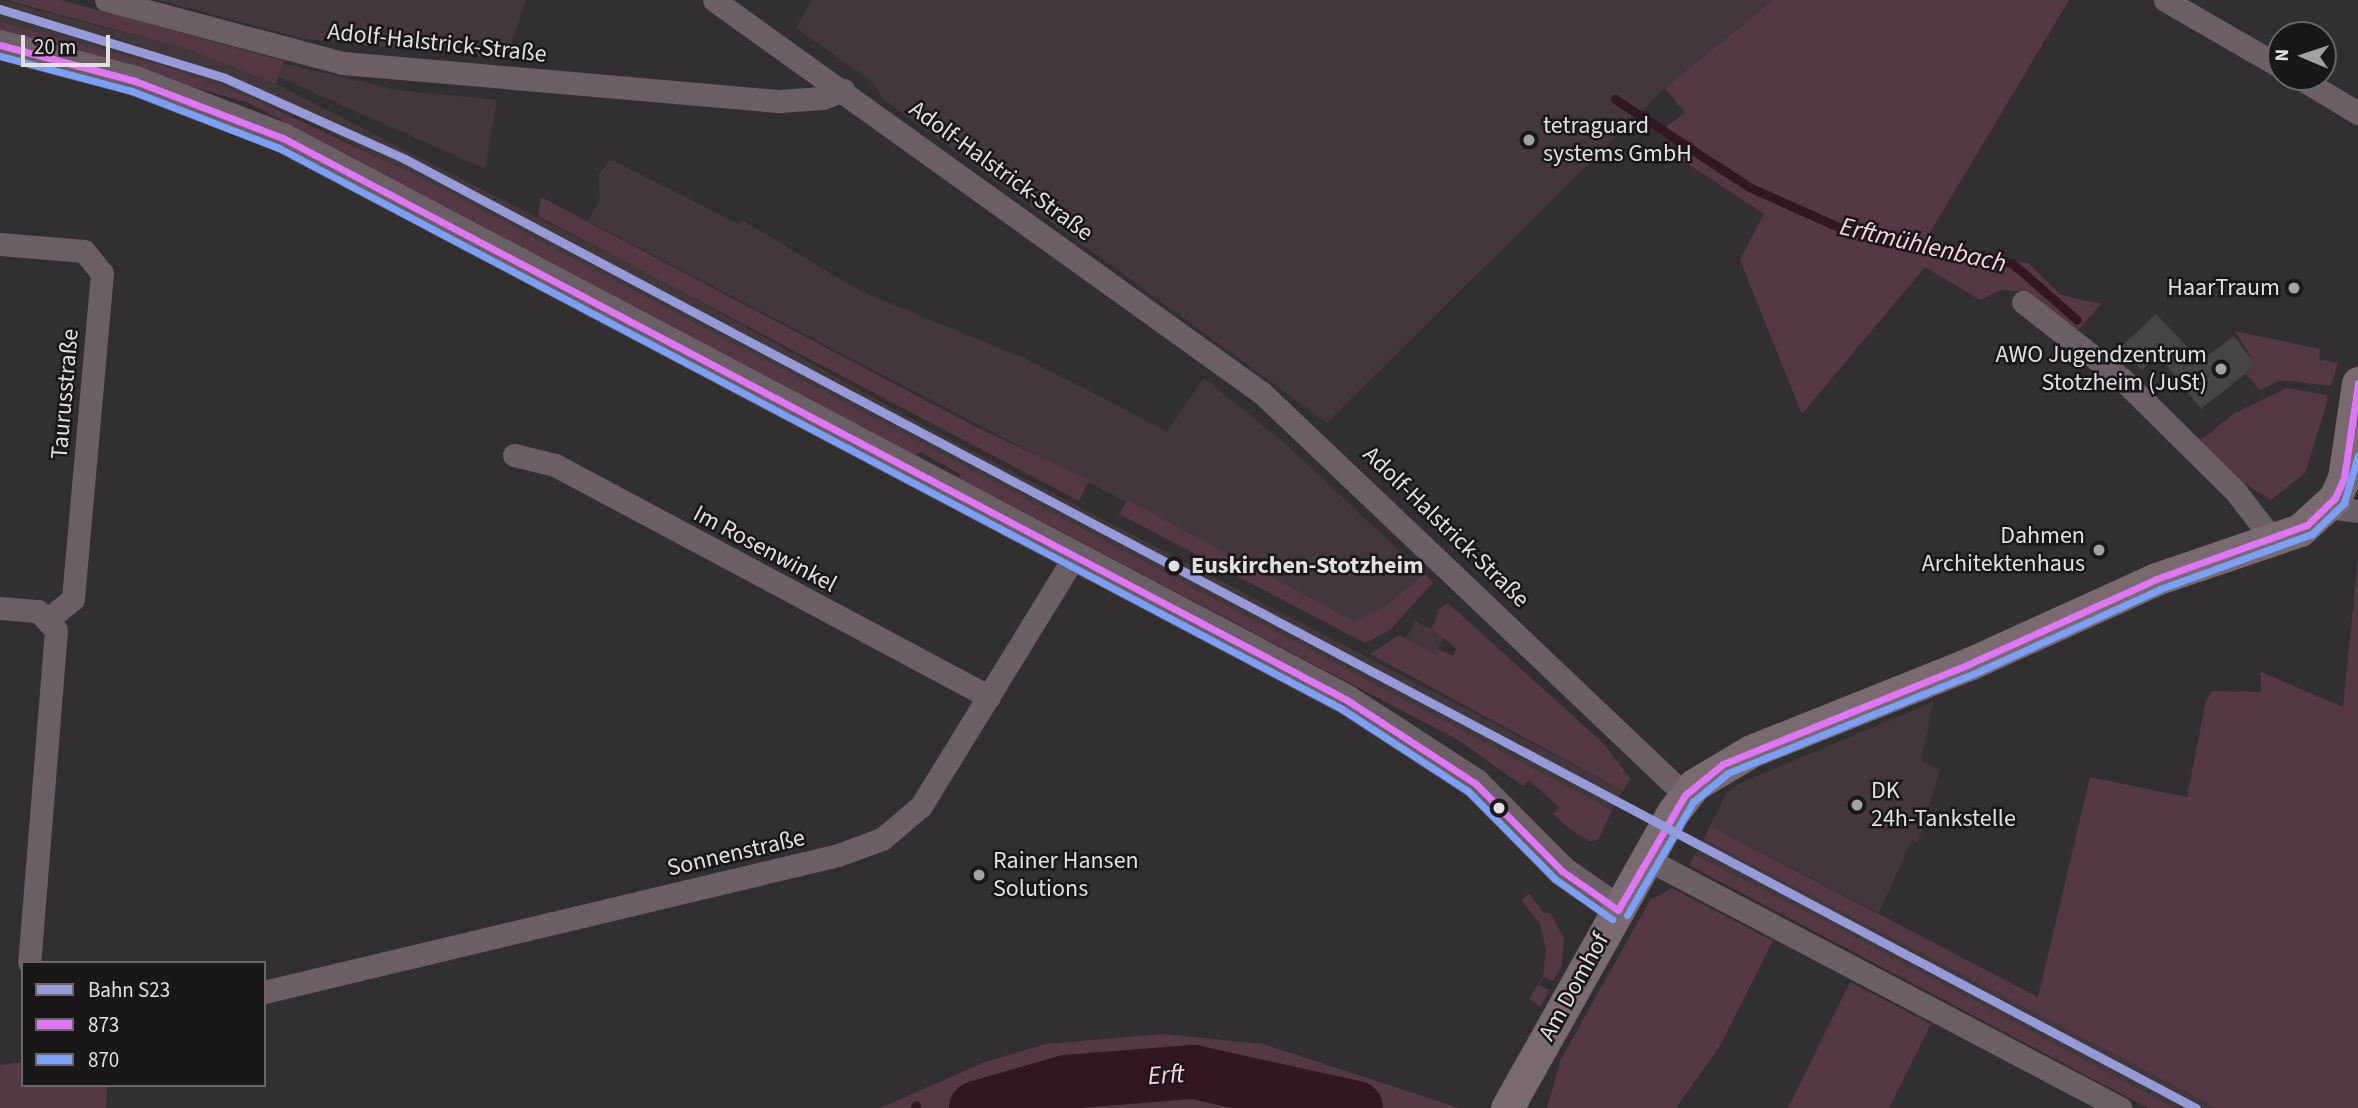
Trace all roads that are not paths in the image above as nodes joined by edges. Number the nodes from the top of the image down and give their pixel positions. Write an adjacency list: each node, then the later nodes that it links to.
1 (106, 0): 6 (street, Adolf-Halstrick-Straße)
2 (714, 0): 6 (street)
3 (2165, 0): 5 (street)
4 (0, 45): 15 (street)
5 (2267, 59)
6 (845, 90): 19 (street, Adolf-Halstrick-Straße)
7 (2321, 91): 8 (street)
8 (2358, 113)
9 (0, 244): 17 (street, Taurusstraße)
10 (2023, 302): 14 (street)
11 (2358, 383): 13 (main road)
12 (514, 455): 18 (street, Im Rosenwinkel)
13 (2346, 488): 14 (main road)
14 (2273, 540): 19 (main road)
15 (1074, 556): 18 (street, Sonnenstraße); 21 (street)
16 (0, 608): 17 (street)
17 (47, 620): 22 (street)
18 (989, 697): 23 (street, Sonnenstraße)
19 (1685, 795): 20 (main road, Am Domhof)
20 (1647, 859): 21 (main road, Am Domhof); 25 (street)
21 (1618, 909): 24 (main road, Am Domhof)
22 (29, 961)
23 (266, 992)
24 (1507, 1108)
25 (2120, 1108)

